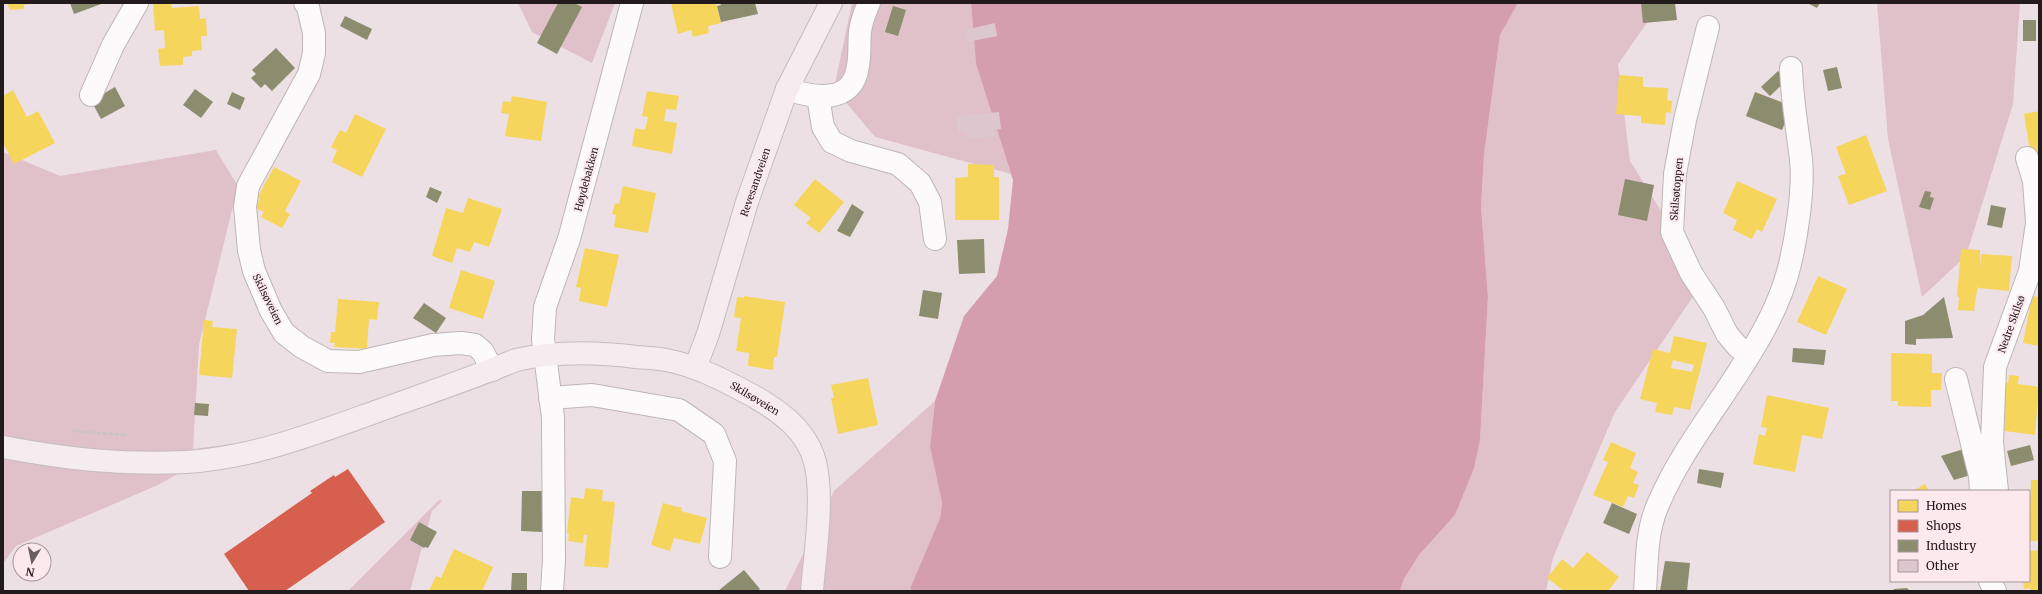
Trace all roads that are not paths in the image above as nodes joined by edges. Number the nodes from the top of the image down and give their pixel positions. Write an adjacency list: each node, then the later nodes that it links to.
1 (137, 3): 9 (street)
2 (305, 3): 16 (street, Skilsøveien)
3 (632, 3): 13 (street, Høydebakken)
4 (831, 3): 8 (main road, Revesandveien)
5 (869, 3): 10 (street)
6 (1708, 27): 14 (street, Skilsøtoppen)
7 (1791, 68): 14 (street)
8 (786, 89): 10 (street); 15 (main road, Revesandveien)
9 (91, 95)
10 (818, 97): 12 (street)
11 (2027, 158): 21 (street, Nedre Skilsø)
12 (935, 239)
13 (544, 354): 15 (main road, Skilsøveien); 16 (main road, Skilsøveien); 18 (street)
14 (1749, 354): 25 (street)
15 (695, 368): 24 (main road, Skilsøveien)
16 (492, 370): 19 (main road, Skilsøveien)
17 (1956, 380): 20 (street)
18 (550, 398): 22 (street); 23 (street)
19 (3, 447)
20 (1982, 490)
21 (1997, 490)
22 (720, 557)
23 (552, 591)
24 (812, 591)
25 (1645, 591)

